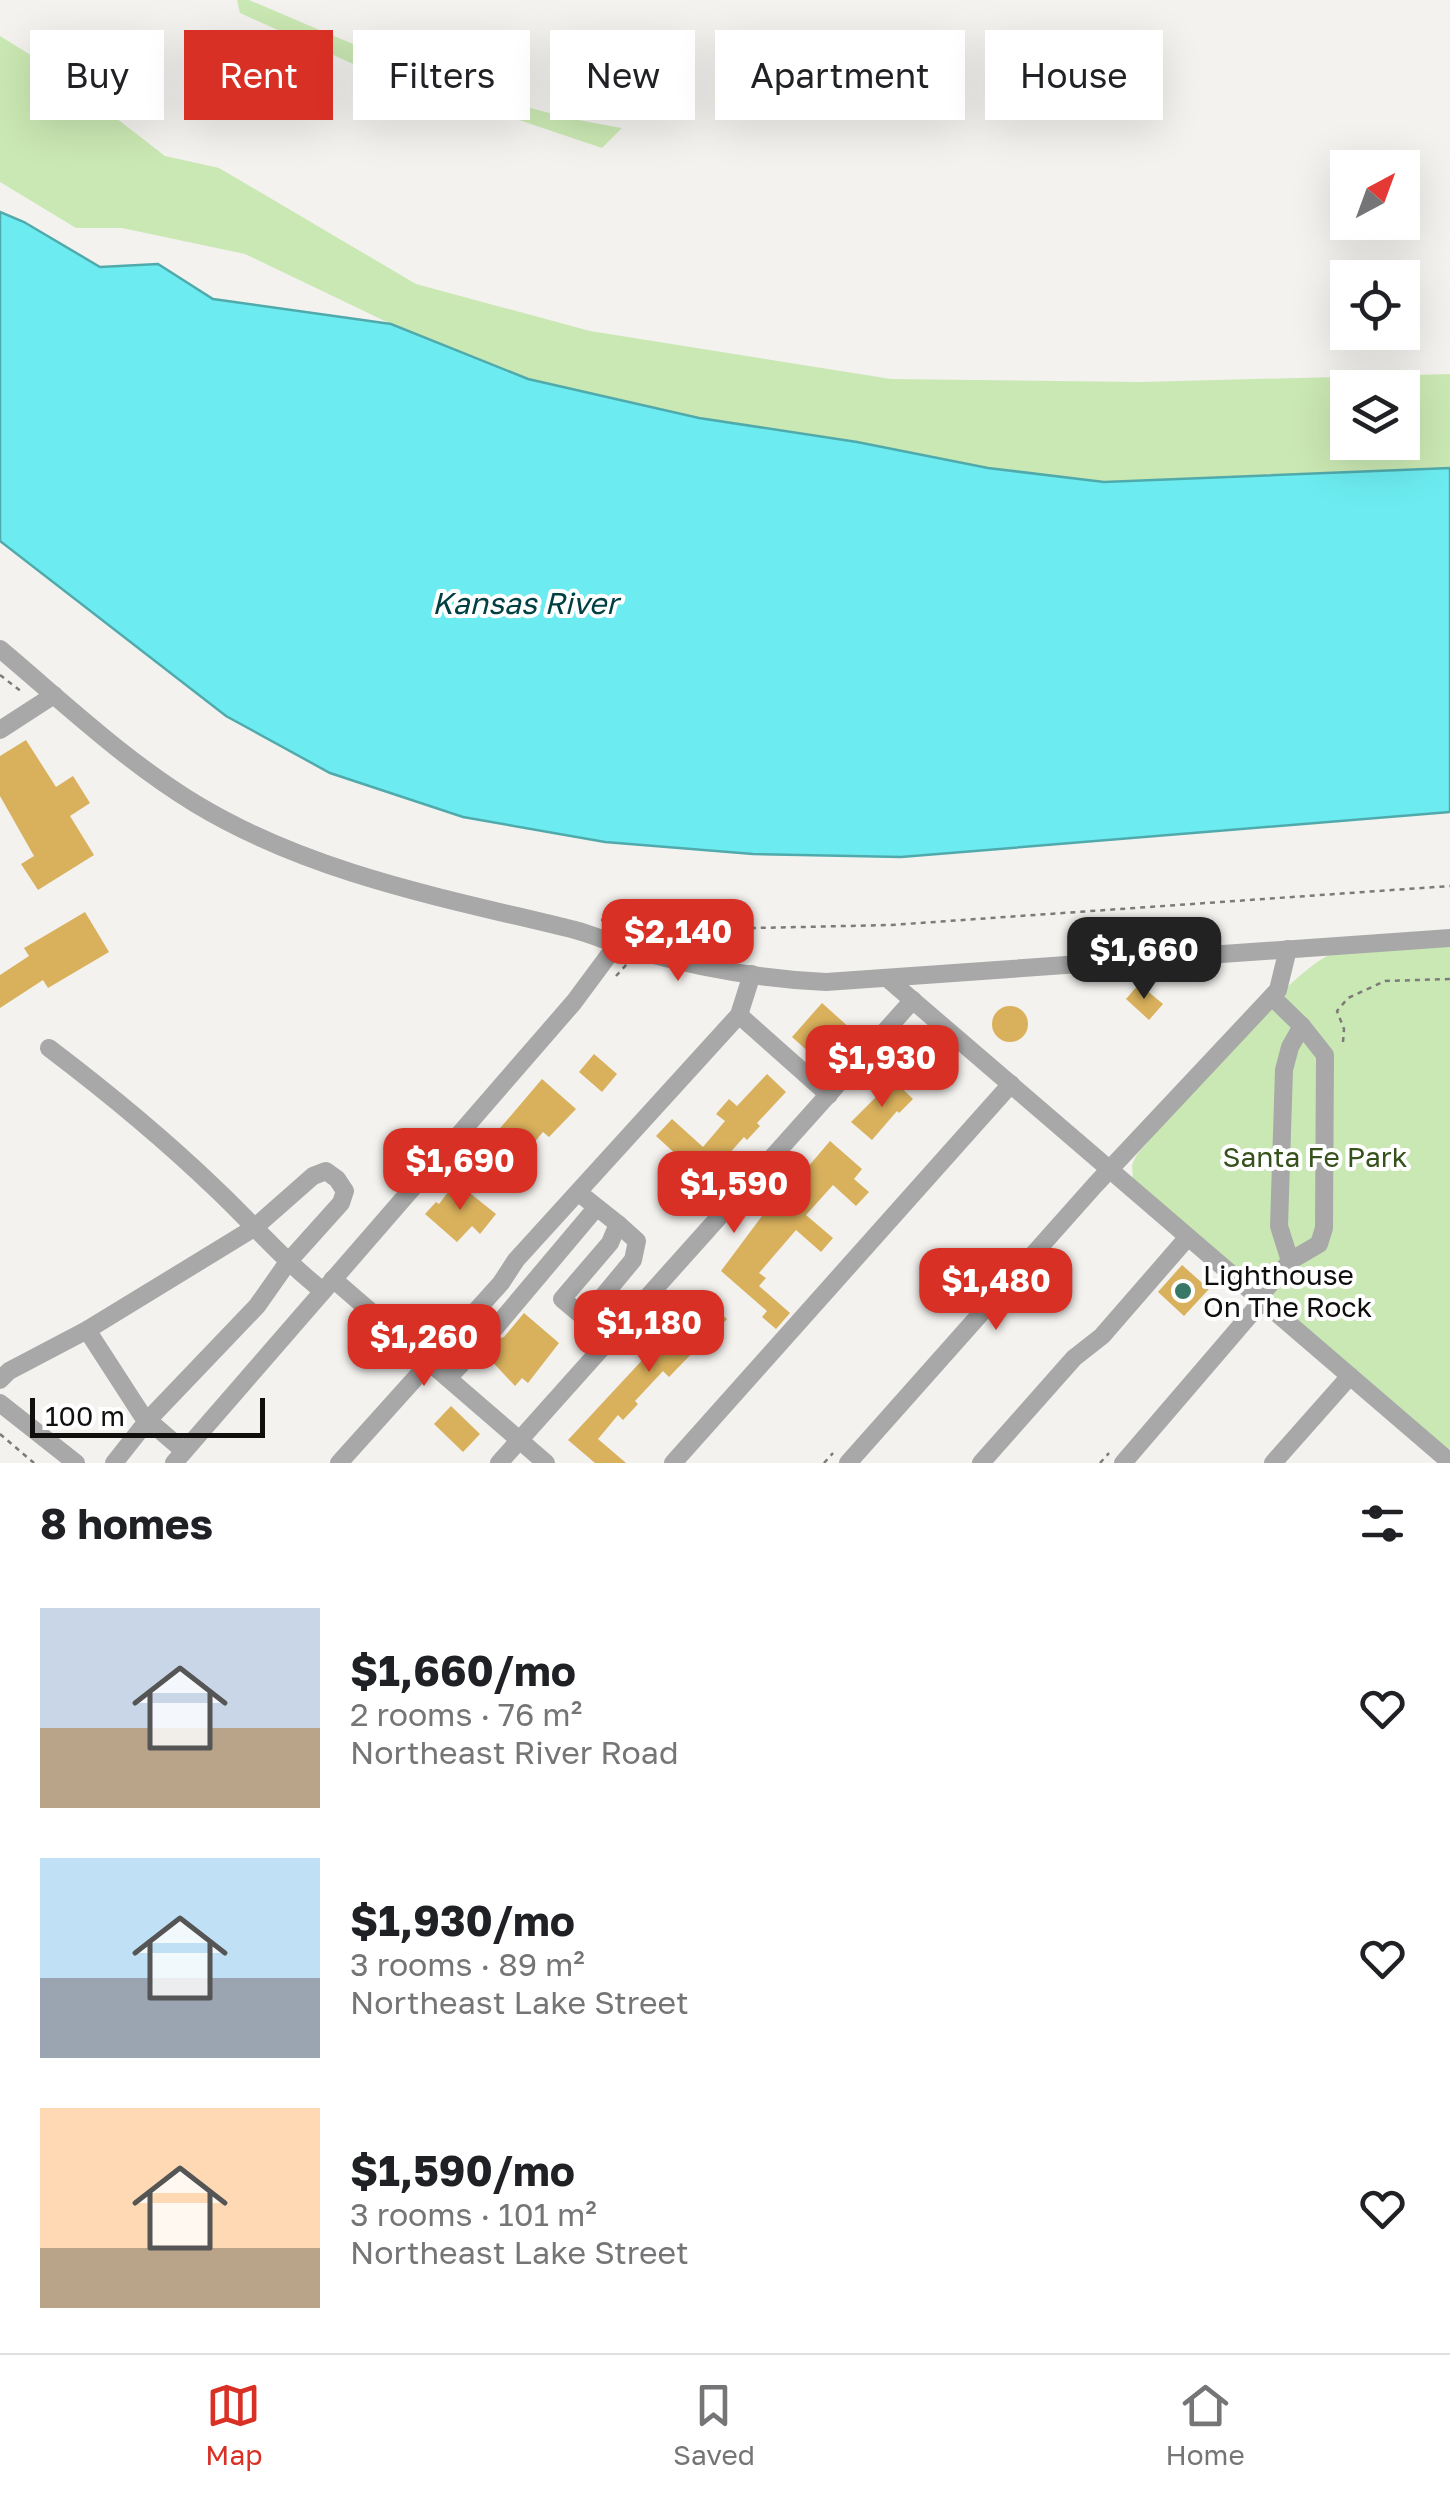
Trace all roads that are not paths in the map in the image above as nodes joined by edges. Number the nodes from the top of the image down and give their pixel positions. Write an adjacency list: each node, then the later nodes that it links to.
1 (0, 649): 2 (street)
2 (46, 700): 3 (street); 5 (street)
3 (0, 730)
4 (1450, 938): 6 (street)
5 (616, 944): 7 (street); 24 (street)
6 (1288, 948): 8 (street); 9 (street)
7 (752, 974): 8 (street); 11 (street)
8 (888, 979): 10 (street)
9 (1272, 997): 12 (street); 16 (street)
10 (913, 1000): 14 (street); 15 (street)
11 (739, 1015): 15 (street); 17 (street)
12 (1302, 1026): 22 (street); 22 (street)
13 (48, 1048): 20 (street)
14 (1011, 1084): 16 (street); 45 (street)
15 (828, 1094): 29 (street)
16 (1110, 1170): 21 (street); 46 (street)
17 (579, 1193): 18 (street); 31 (street)
18 (596, 1208): 19 (street); 27 (street)
19 (618, 1224): 26 (street); 26 (street)
20 (254, 1228): 23 (street); 23 (street); 28 (street)
21 (1188, 1237): 25 (street); 47 (street)
22 (1290, 1261): 25 (street)
23 (288, 1262): 24 (street); 36 (street)
24 (328, 1285): 31 (street); 38 (street)
25 (1261, 1299): 32 (street); 48 (street)
26 (590, 1322): 29 (street)
27 (495, 1328)
28 (87, 1330): 34 (street); 36 (street)
29 (610, 1339): 37 (street)
30 (481, 1343): 33 (street)
31 (428, 1361): 33 (street); 42 (street)
32 (1350, 1376): 39 (street); 49 (street)
33 (448, 1378): 37 (street)
34 (0, 1380)
35 (0, 1403): 40 (street)
36 (148, 1420): 38 (street); 41 (street)
37 (519, 1440): 43 (street); 44 (street)
38 (179, 1457)
39 (1436, 1458)
40 (76, 1463)
41 (114, 1463)
42 (339, 1463)
43 (499, 1463)
44 (546, 1463)
45 (673, 1463)
46 (848, 1463)
47 (981, 1463)
48 (1122, 1463)
49 (1273, 1463)

